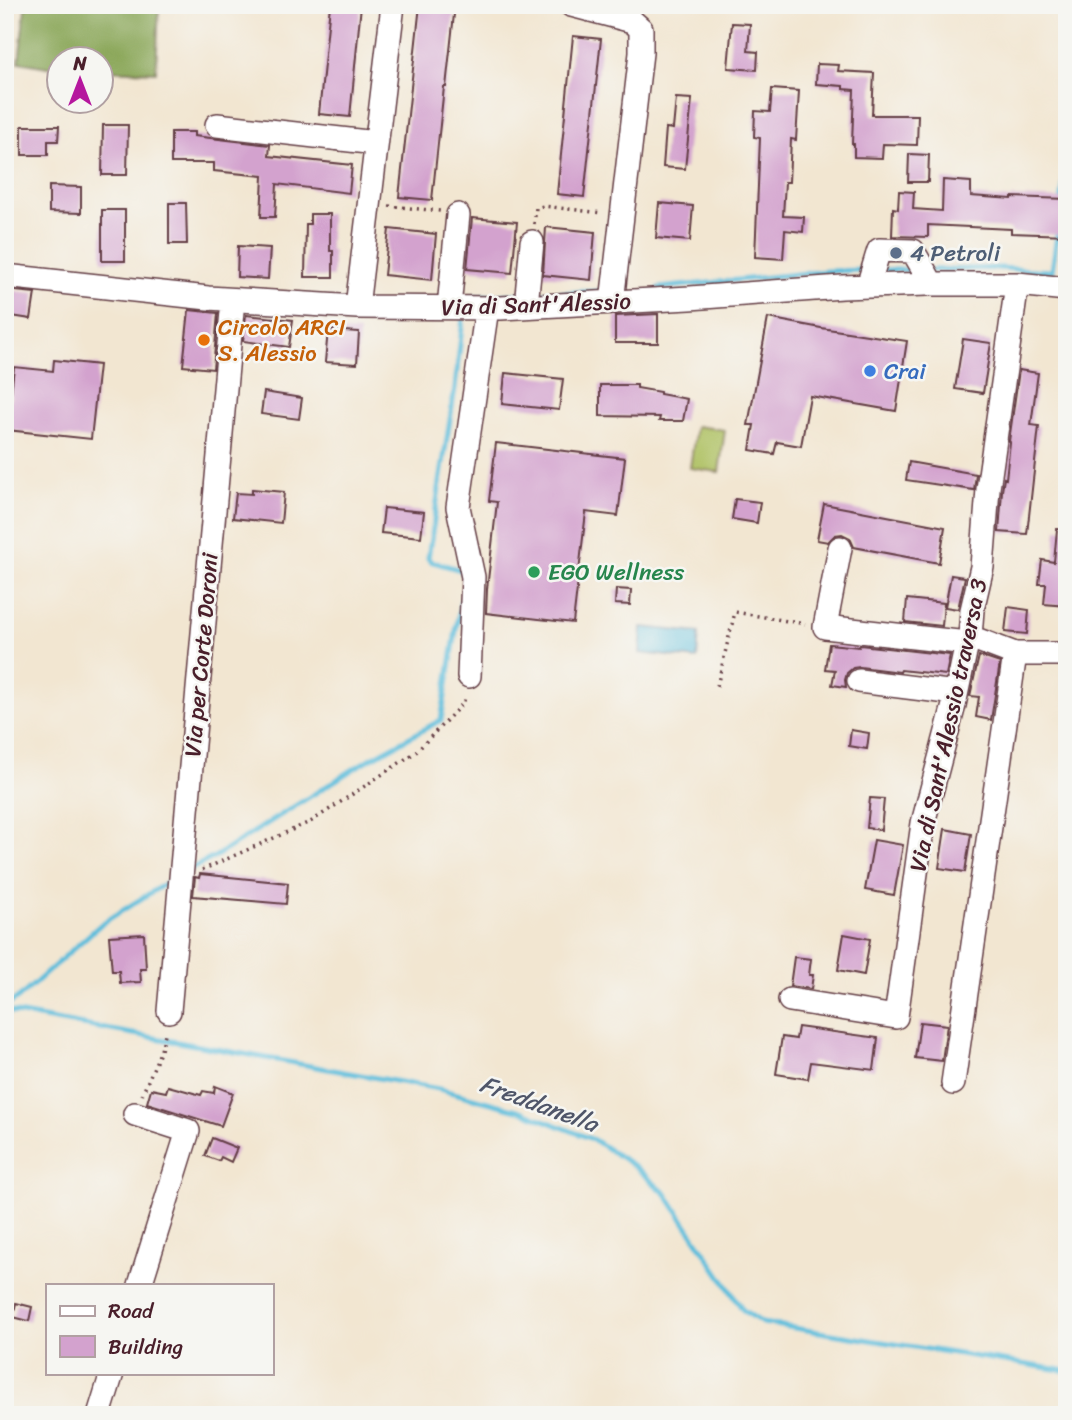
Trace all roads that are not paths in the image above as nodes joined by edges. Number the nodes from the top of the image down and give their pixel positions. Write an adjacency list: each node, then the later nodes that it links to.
1 (393, 5): 4 (street)
2 (571, 5): 12 (street)
3 (217, 125): 4 (street)
4 (376, 143): 15 (street)
5 (457, 215): 16 (street)
6 (532, 243): 13 (street)
7 (5, 276): 14 (street, Via di Sant'Alessio)
8 (932, 284): 9 (street, Via di Sant'Alessio); 10 (street, Via di Sant'Alessio); 10 (street)
9 (1017, 284): 11 (street, Via di Sant'Alessio); 19 (street, Via di Sant'Alessio traversa 3)
10 (868, 286): 12 (street, Via di Sant'Alessio)
11 (1067, 289)
12 (612, 294): 13 (street, Via di Sant'Alessio)
13 (527, 297): 17 (street, Via di Sant'Alessio)
14 (233, 300): 15 (street, Via di Sant'Alessio); 26 (street, Via per Corte Doroni)
15 (357, 307): 16 (street, Via di Sant'Alessio)
16 (449, 307): 17 (street, Via di Sant'Alessio)
17 (487, 308): 22 (street)
18 (840, 548): 19 (street)
19 (968, 640): 20 (street); 24 (street, Via di Sant'Alessio traversa 3)
20 (1015, 654): 21 (street); 27 (street)
21 (1067, 654)
22 (469, 676)
23 (859, 681): 24 (street)
24 (956, 693): 25 (street, Via di Sant'Alessio traversa 3)
25 (790, 1000)
26 (167, 1020)
27 (953, 1083)
28 (135, 1114): 29 (street)
29 (140, 1284)
30 (112, 1374): 31 (street)
31 (99, 1415)

